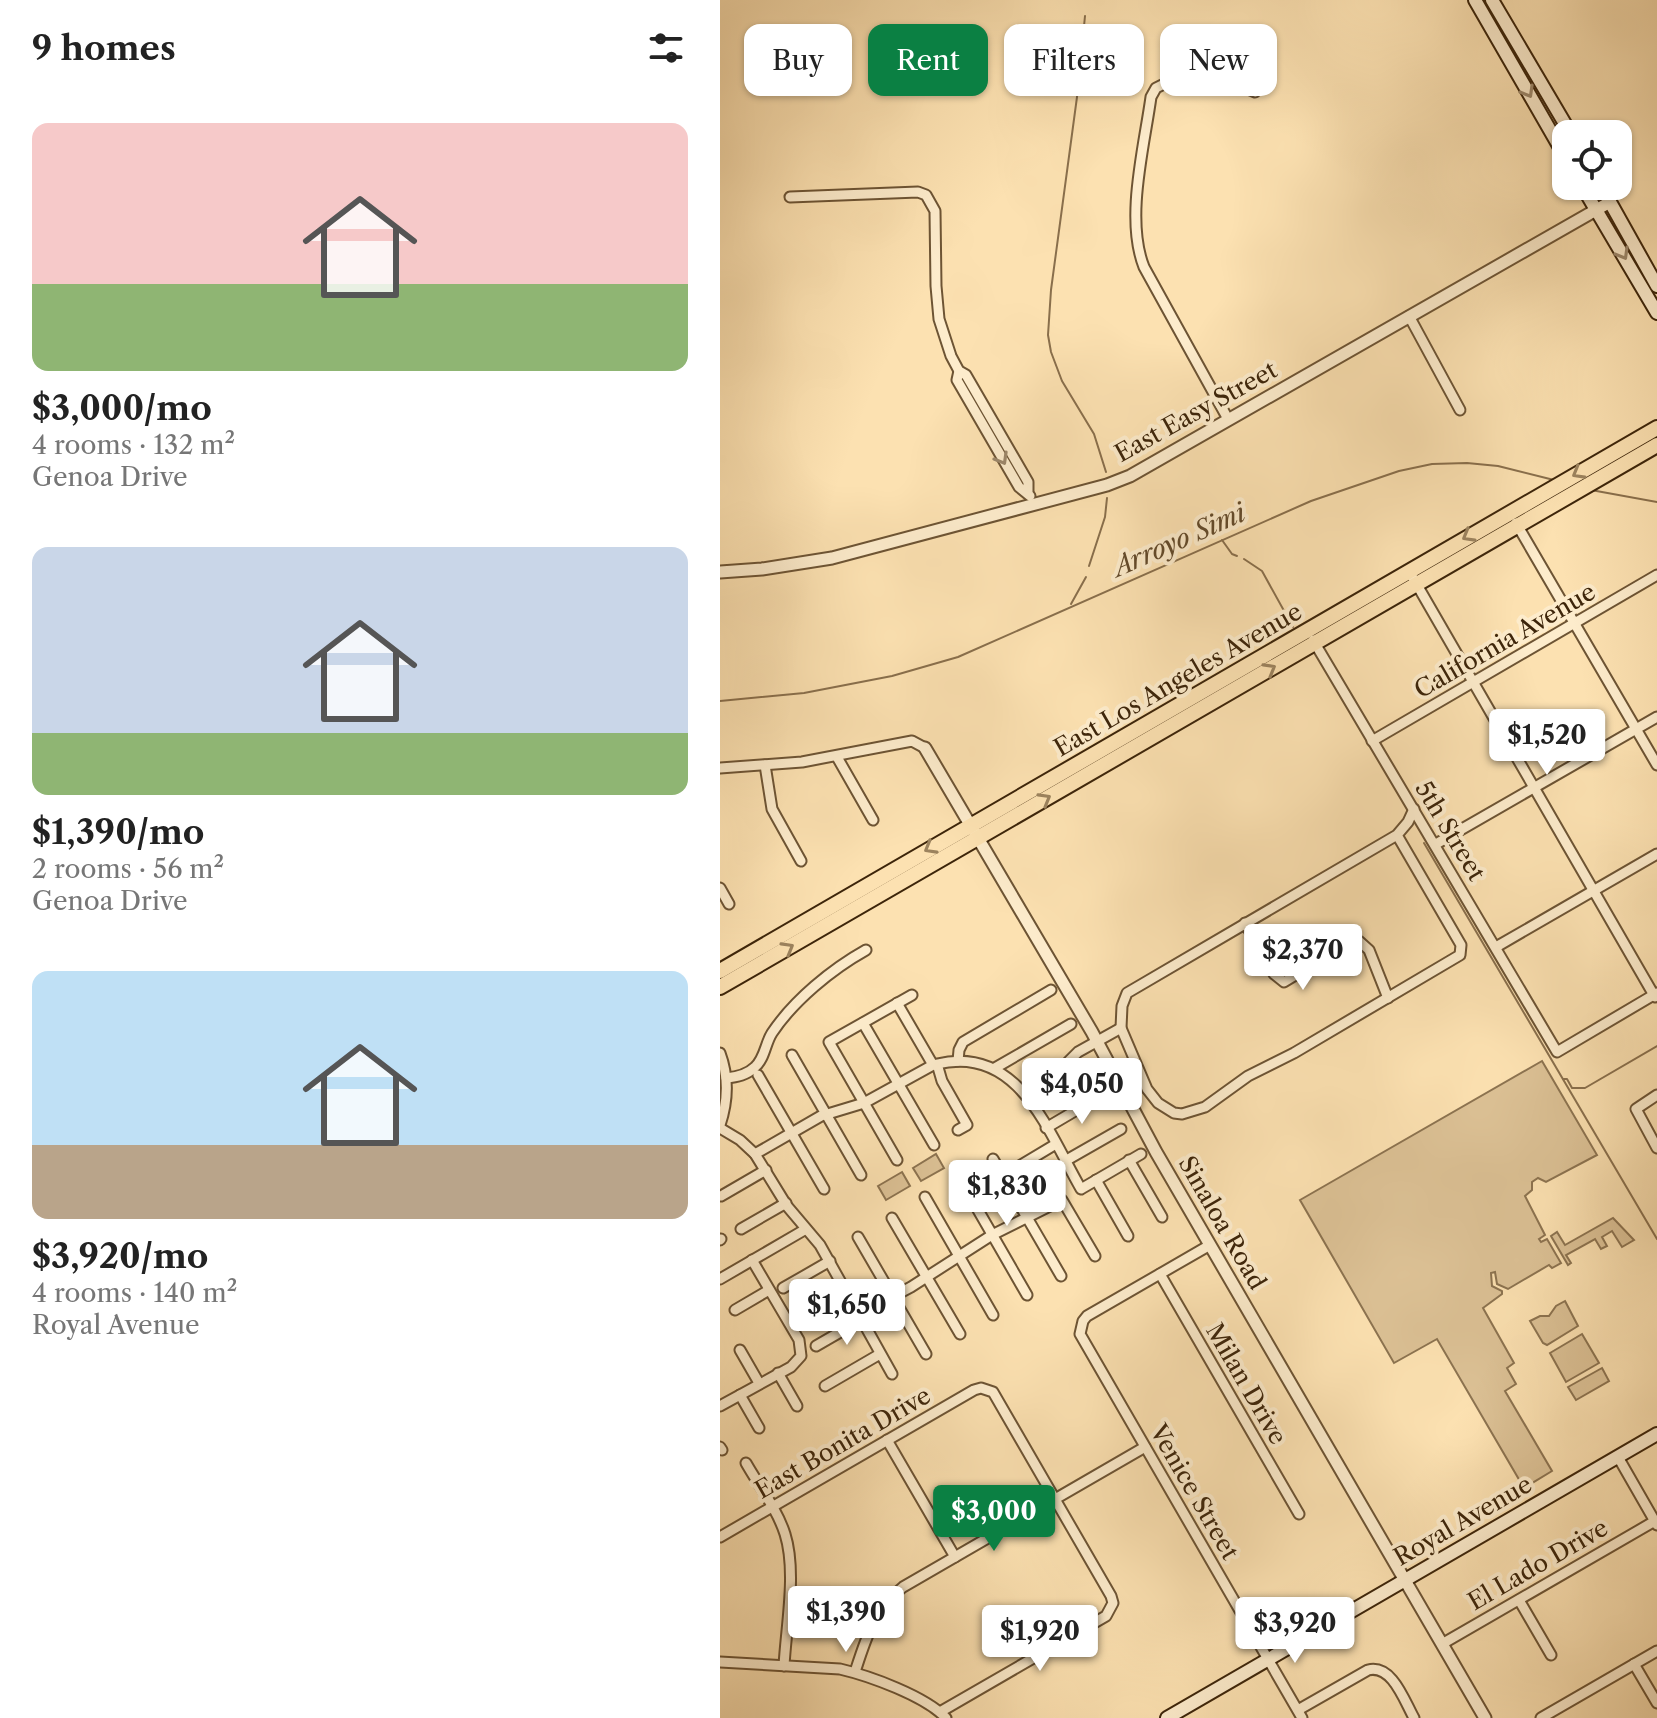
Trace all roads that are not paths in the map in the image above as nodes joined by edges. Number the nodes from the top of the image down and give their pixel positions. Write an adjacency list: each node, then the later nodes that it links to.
1 (1475, 0): 5 (main road, one-way to 5)
2 (1492, 0): 4 (main road)
3 (1160, 86): 14 (street)
4 (1563, 120)
5 (1552, 134)
6 (790, 197): 18 (street)
7 (1590, 200): 9 (main road)
8 (1610, 202): 9 (street, East Easy Street); 10 (main road)
9 (1596, 210): 11 (main road, one-way to 11); 12 (street, East Easy Street)
10 (1657, 286)
11 (1657, 313)
12 (1409, 316): 13 (street); 14 (street, East Easy Street)
13 (1460, 410)
14 (1228, 419): 18 (street, East Easy Street)
15 (1657, 428): 17 (main road, East Los Angeles Avenue)
16 (1657, 445): 17 (main road, East Los Angeles Avenue)
17 (1624, 455): 19 (main road, East Los Angeles Avenue, one-way to 19); 20 (main road, East Los Angeles Avenue)
18 (1030, 498): 21 (street, East Easy Street)
19 (1510, 512): 20 (street); 23 (main road, East Los Angeles Avenue, one-way to 23)
20 (1518, 526): 23 (main road, East Los Angeles Avenue); 24 (street)
21 (720, 572)
22 (1657, 575): 24 (street, California Avenue)
23 (1412, 578): 25 (main road, East Los Angeles Avenue); 26 (street)
24 (1575, 623): 26 (street, California Avenue); 28 (street)
25 (1311, 637): 29 (street, 5th Street); 38 (main road, East Los Angeles Avenue)
26 (1473, 682): 29 (street, California Avenue); 35 (street)
27 (1657, 717): 28 (street)
28 (1636, 729): 33 (street); 35 (street)
29 (1372, 741): 36 (street, 5th Street)
30 (925, 748): 31 (street); 38 (street, Sinaloa Road)
31 (837, 757): 32 (street); 37 (street)
32 (765, 765): 34 (street); 42 (street)
33 (1657, 765)
34 (720, 768)
35 (1534, 789): 40 (street); 44 (street)
36 (1414, 809): 39 (street); 40 (street, 5th Street)
37 (873, 820)
38 (973, 831): 49 (main road, East Los Angeles Avenue, one-way to 49); 50 (main road, East Los Angeles Avenue, one-way to 38); 59 (street, Sinaloa Road)
39 (1397, 835): 46 (street); 54 (street)
40 (1436, 844): 47 (street, 5th Street)
41 (1657, 854): 44 (street)
42 (801, 861)
43 (720, 888): 45 (street)
44 (1594, 890): 47 (street); 53 (street)
45 (729, 904)
46 (1245, 923): 54 (street); 58 (street)
47 (1496, 947): 53 (street, 5th Street)
48 (866, 950): 66 (street)
49 (720, 971)
50 (720, 987)
51 (1051, 990): 62 (street)
52 (912, 995): 55 (street)
53 (1656, 996)
54 (1388, 998): 58 (street)
55 (897, 1003): 56 (street); 63 (street)
56 (863, 1023): 67 (street); 71 (street)
57 (1071, 1024): 64 (street)
58 (1121, 1028): 59 (street)
59 (1099, 1040): 68 (street); 104 (street, Sinaloa Road)
60 (720, 1053): 66 (street)
61 (792, 1055): 72 (street)
62 (958, 1061): 63 (street); 64 (street)
63 (935, 1065): 67 (street); 76 (street)
64 (995, 1068): 68 (street)
65 (758, 1075): 77 (street)
66 (726, 1078): 73 (street)
67 (898, 1084): 71 (street); 79 (street)
68 (1025, 1093): 74 (street)
69 (1102, 1095): 74 (street)
70 (1657, 1095): 80 (street)
71 (864, 1103): 72 (street); 84 (street)
72 (826, 1114): 77 (street); 89 (street)
73 (720, 1126): 81 (street)
74 (1046, 1128): 78 (street)
75 (1121, 1129): 86 (street)
76 (958, 1130)
77 (791, 1133): 81 (street); 92 (street)
78 (1056, 1144): 86 (street); 88 (street)
79 (934, 1145)
80 (1657, 1148)
81 (755, 1154): 87 (street)
82 (1141, 1154): 85 (street)
83 (993, 1159): 98 (street)
84 (897, 1160)
85 (1129, 1160): 91 (street); 96 (street)
86 (1065, 1161): 91 (street)
87 (766, 1170): 93 (street); 95 (street)
88 (1011, 1171)
89 (861, 1175)
90 (959, 1177): 101 (street)
91 (1096, 1180): 102 (street)
92 (824, 1189)
93 (721, 1196)
94 (925, 1197): 105 (street)
95 (786, 1203): 99 (street); 100 (street)
96 (1162, 1217)
97 (892, 1218): 110 (street)
98 (1027, 1218): 101 (street); 106 (street); 111 (street)
99 (741, 1229)
100 (806, 1229): 107 (street); 108 (street)
101 (992, 1235): 105 (street); 116 (street)
102 (1128, 1236)
103 (858, 1237): 117 (street)
104 (1210, 1245): 109 (street); 146 (street, Sinaloa Road)
105 (958, 1254): 110 (street); 119 (street)
106 (1095, 1256)
107 (752, 1260): 112 (street); 114 (street)
108 (830, 1261): 113 (street); 115 (street)
109 (1160, 1274): 137 (street, Venice Street); 142 (street, Milan Drive)
110 (926, 1276): 117 (street); 122 (street)
111 (1061, 1276)
112 (720, 1279)
113 (783, 1288)
114 (769, 1290): 118 (street); 127 (street)
115 (847, 1295): 120 (street); 121 (street)
116 (1027, 1295)
117 (893, 1297): 120 (street); 126 (street)
118 (735, 1310)
119 (993, 1315)
120 (860, 1317): 123 (street); 125 (street)
121 (802, 1322)
122 (960, 1334)
123 (816, 1346)
124 (740, 1350): 129 (street)
125 (880, 1354): 128 (street); 130 (street)
126 (926, 1354)
127 (778, 1373): 129 (street); 133 (street)
128 (892, 1374)
129 (759, 1383): 131 (street)
130 (825, 1386)
131 (740, 1395): 132 (street); 134 (street)
132 (720, 1406)
133 (797, 1406)
134 (759, 1428)
135 (1657, 1434): 138 (main road, Royal Avenue)
136 (887, 1440): 140 (street, East Bonita Drive); 141 (street, East Bonita Drive); 145 (street)
137 (1145, 1447): 140 (street); 151 (street, Venice Street)
138 (1618, 1457): 143 (street); 146 (main road, Royal Avenue)
139 (746, 1463): 141 (street)
140 (1056, 1499): 145 (street); 158 (street)
141 (772, 1507): 144 (street, East Bonita Drive); 154 (street)
142 (1299, 1514)
143 (1656, 1523): 147 (street, El Lado Drive)
144 (720, 1537)
145 (955, 1557): 155 (street)
146 (1405, 1580): 148 (street, Sinaloa Road); 151 (main road, Royal Avenue)
147 (1519, 1600): 148 (street, El Lado Drive); 150 (street)
148 (1442, 1644): 162 (street, Sinaloa Road)
149 (1657, 1651): 153 (street)
150 (1551, 1655)
151 (1268, 1659): 157 (street, Venice Street); 160 (main road, Royal Avenue)
152 (720, 1662): 154 (street)
153 (1634, 1664): 156 (street); 159 (street)
154 (784, 1666): 155 (street)
155 (855, 1672): 158 (street)
156 (1657, 1703)
157 (1300, 1714): 161 (street)
158 (943, 1715)
159 (1554, 1715): 163 (street)
160 (1167, 1718)
161 (1414, 1718)
162 (1485, 1718)
163 (1541, 1718)

